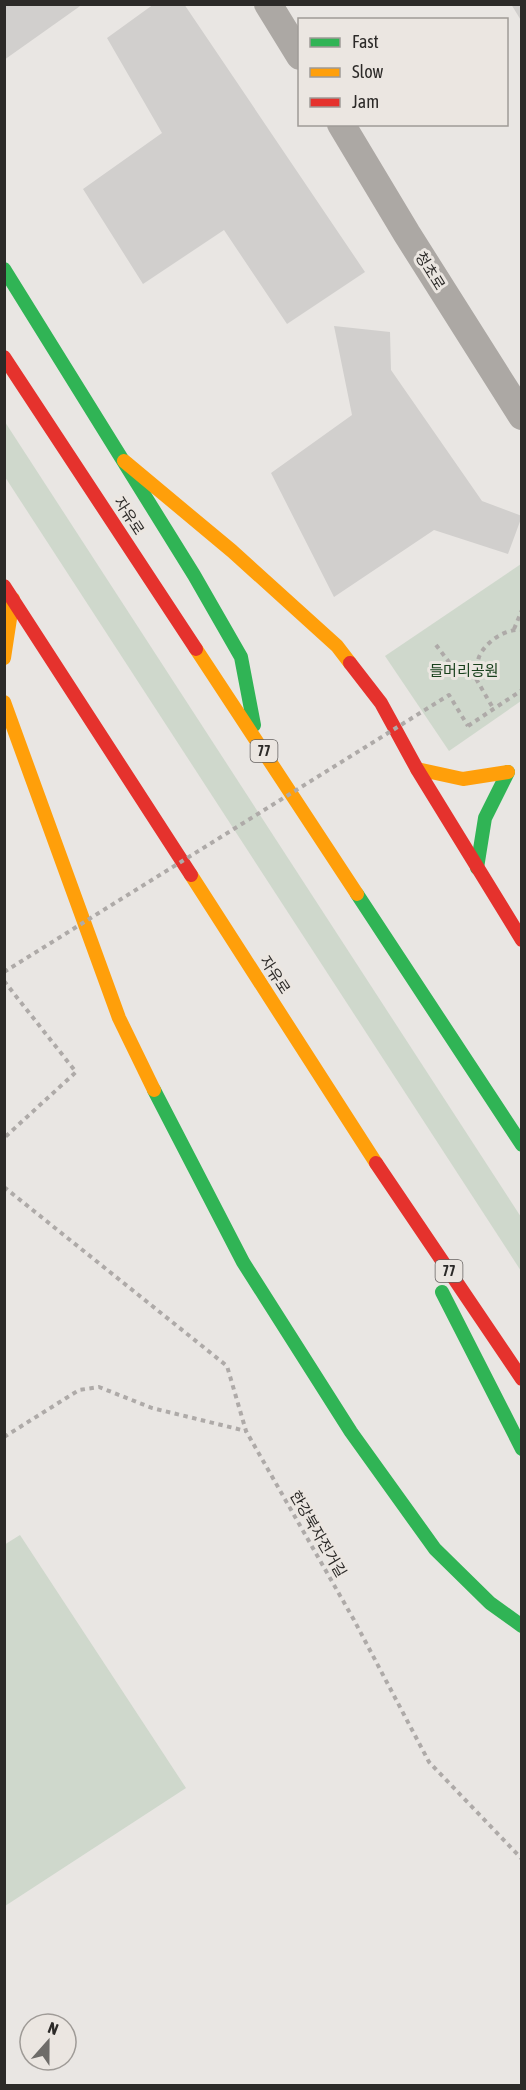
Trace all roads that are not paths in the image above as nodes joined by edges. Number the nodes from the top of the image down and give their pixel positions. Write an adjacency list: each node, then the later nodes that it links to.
1 (268, 4): 2 (street)
2 (298, 53)
3 (341, 126): 6 (street, 청초로)
4 (4, 269): 7 (highway)
5 (4, 357): 12 (highway, 자유로 / 77)
6 (522, 416)
7 (124, 461): 12 (highway); 13 (highway)
8 (4, 586): 9 (highway, 자유로 / 77)
9 (13, 599): 10 (highway); 17 (highway, 자유로 / 77)
10 (4, 658)
11 (4, 702): 20 (highway)
12 (257, 741): 16 (highway, 자유로 / 77)
13 (417, 769): 14 (highway); 14 (highway)
14 (477, 868): 15 (highway)
15 (522, 940)
16 (522, 1145)
17 (376, 1162): 18 (highway, 자유로 / 77); 19 (highway)
18 (522, 1379)
19 (522, 1449)
20 (522, 1626)

